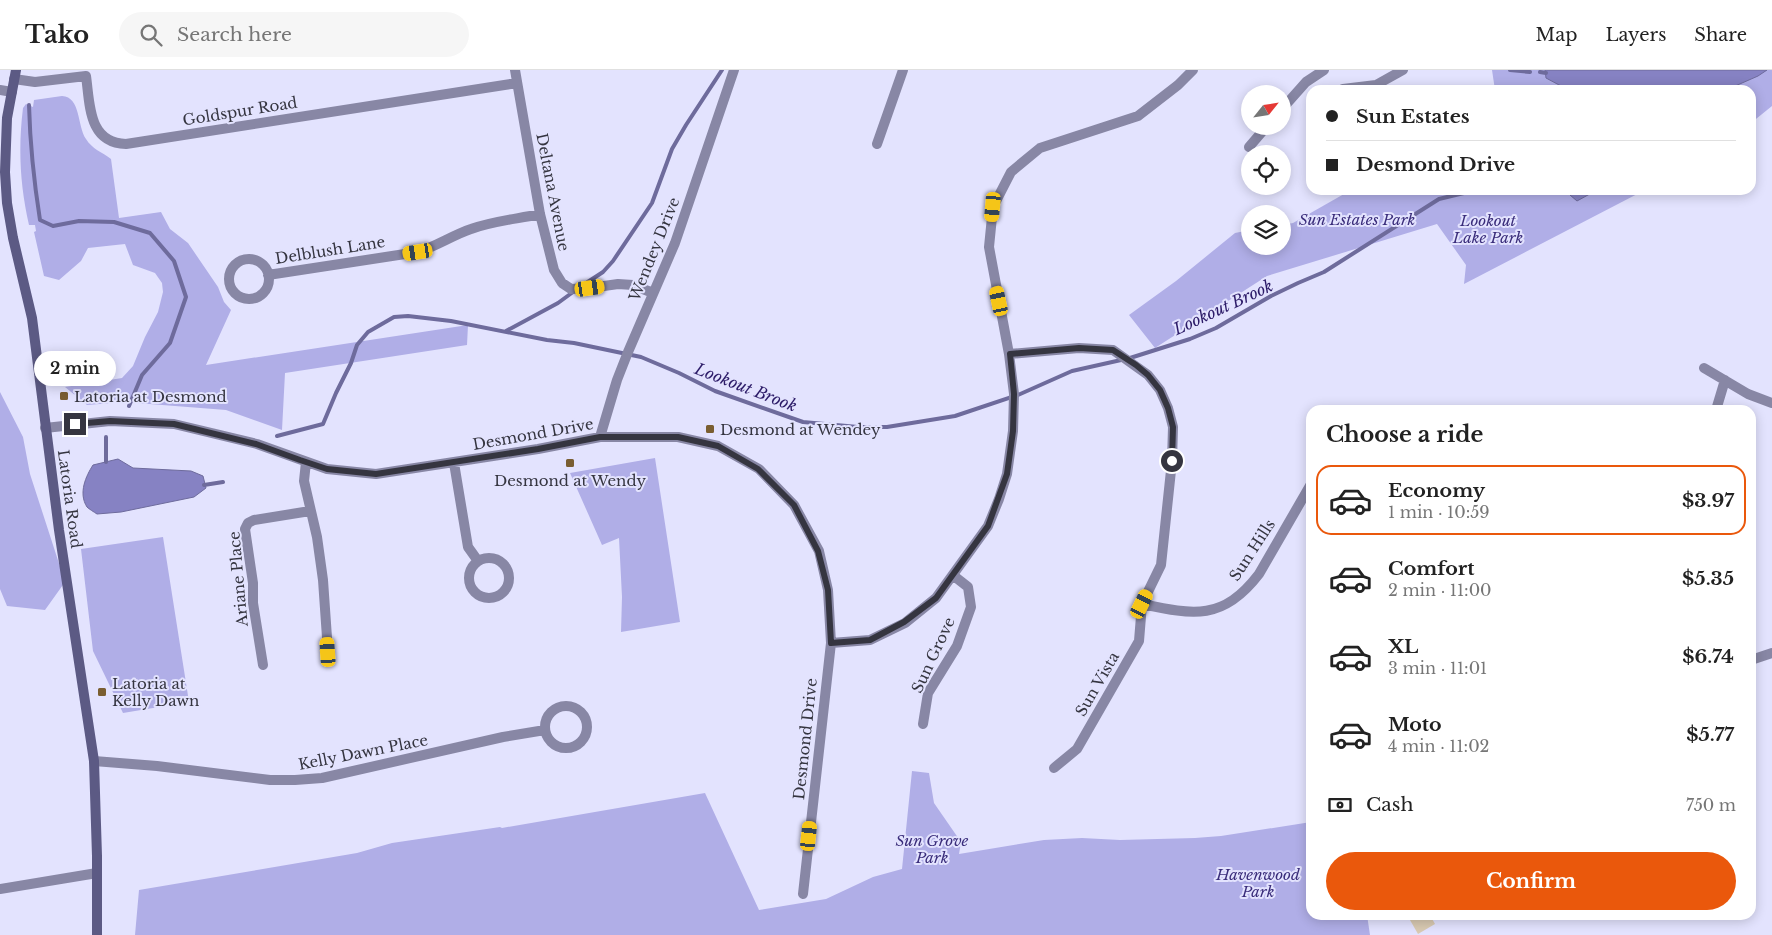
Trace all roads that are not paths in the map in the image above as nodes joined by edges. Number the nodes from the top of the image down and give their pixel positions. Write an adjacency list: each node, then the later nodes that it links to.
1 (516, 70): 9 (street, Deltana Avenue)
2 (734, 70): 19 (street, Wendey Drive)
3 (904, 70): 15 (street)
4 (1193, 70): 20 (street)
5 (1324, 70): 13 (street)
6 (1403, 70): 10 (street)
7 (86, 73): 8 (street, Goldspur Road); 9 (street, Goldspur Road)
8 (15, 74): 12 (main road, Latoria Road)
9 (517, 83): 17 (street, Deltana Avenue)
10 (1376, 85)
11 (0, 90): 12 (street)
12 (12, 92): 25 (main road, Latoria Road)
13 (1291, 99)
14 (1259, 135): 16 (street)
15 (877, 144)
16 (1250, 145)
17 (540, 214): 18 (street, Delblush Lane); 19 (street, Deltana Avenue)
18 (268, 275)
19 (653, 293): 26 (street, Wendey Drive)
20 (1010, 354): 32 (street); 33 (street)
21 (1704, 368): 22 (street)
22 (1725, 380): 23 (street); 24 (street)
23 (1772, 402)
24 (1718, 405)
25 (45, 428): 27 (street, Desmond Drive); 41 (main road, Latoria Road)
26 (600, 437): 28 (street, Desmond Drive); 34 (street, Desmond Drive)
27 (306, 462): 28 (street, Desmond Drive); 30 (street)
28 (454, 463): 31 (street)
29 (1306, 492): 33 (street, Sun Hills)
30 (310, 511): 35 (street); 38 (street, Ariane Place)
31 (478, 561): 31 (street)
32 (954, 576): 34 (street); 39 (street, Sun Grove)
33 (1142, 604): 42 (street, Sun Vista)
34 (831, 643): 45 (street, Desmond Drive)
35 (328, 652)
36 (1772, 653): 37 (street)
37 (1756, 658)
38 (263, 665)
39 (923, 724)
40 (545, 730): 40 (street); 41 (street, Kelly Dawn Place)
41 (94, 761): 43 (main road, Latoria Road)
42 (1054, 768)
43 (97, 873): 44 (street); 46 (main road, Latoria Road)
44 (0, 889)
45 (803, 894)
46 (97, 935)

